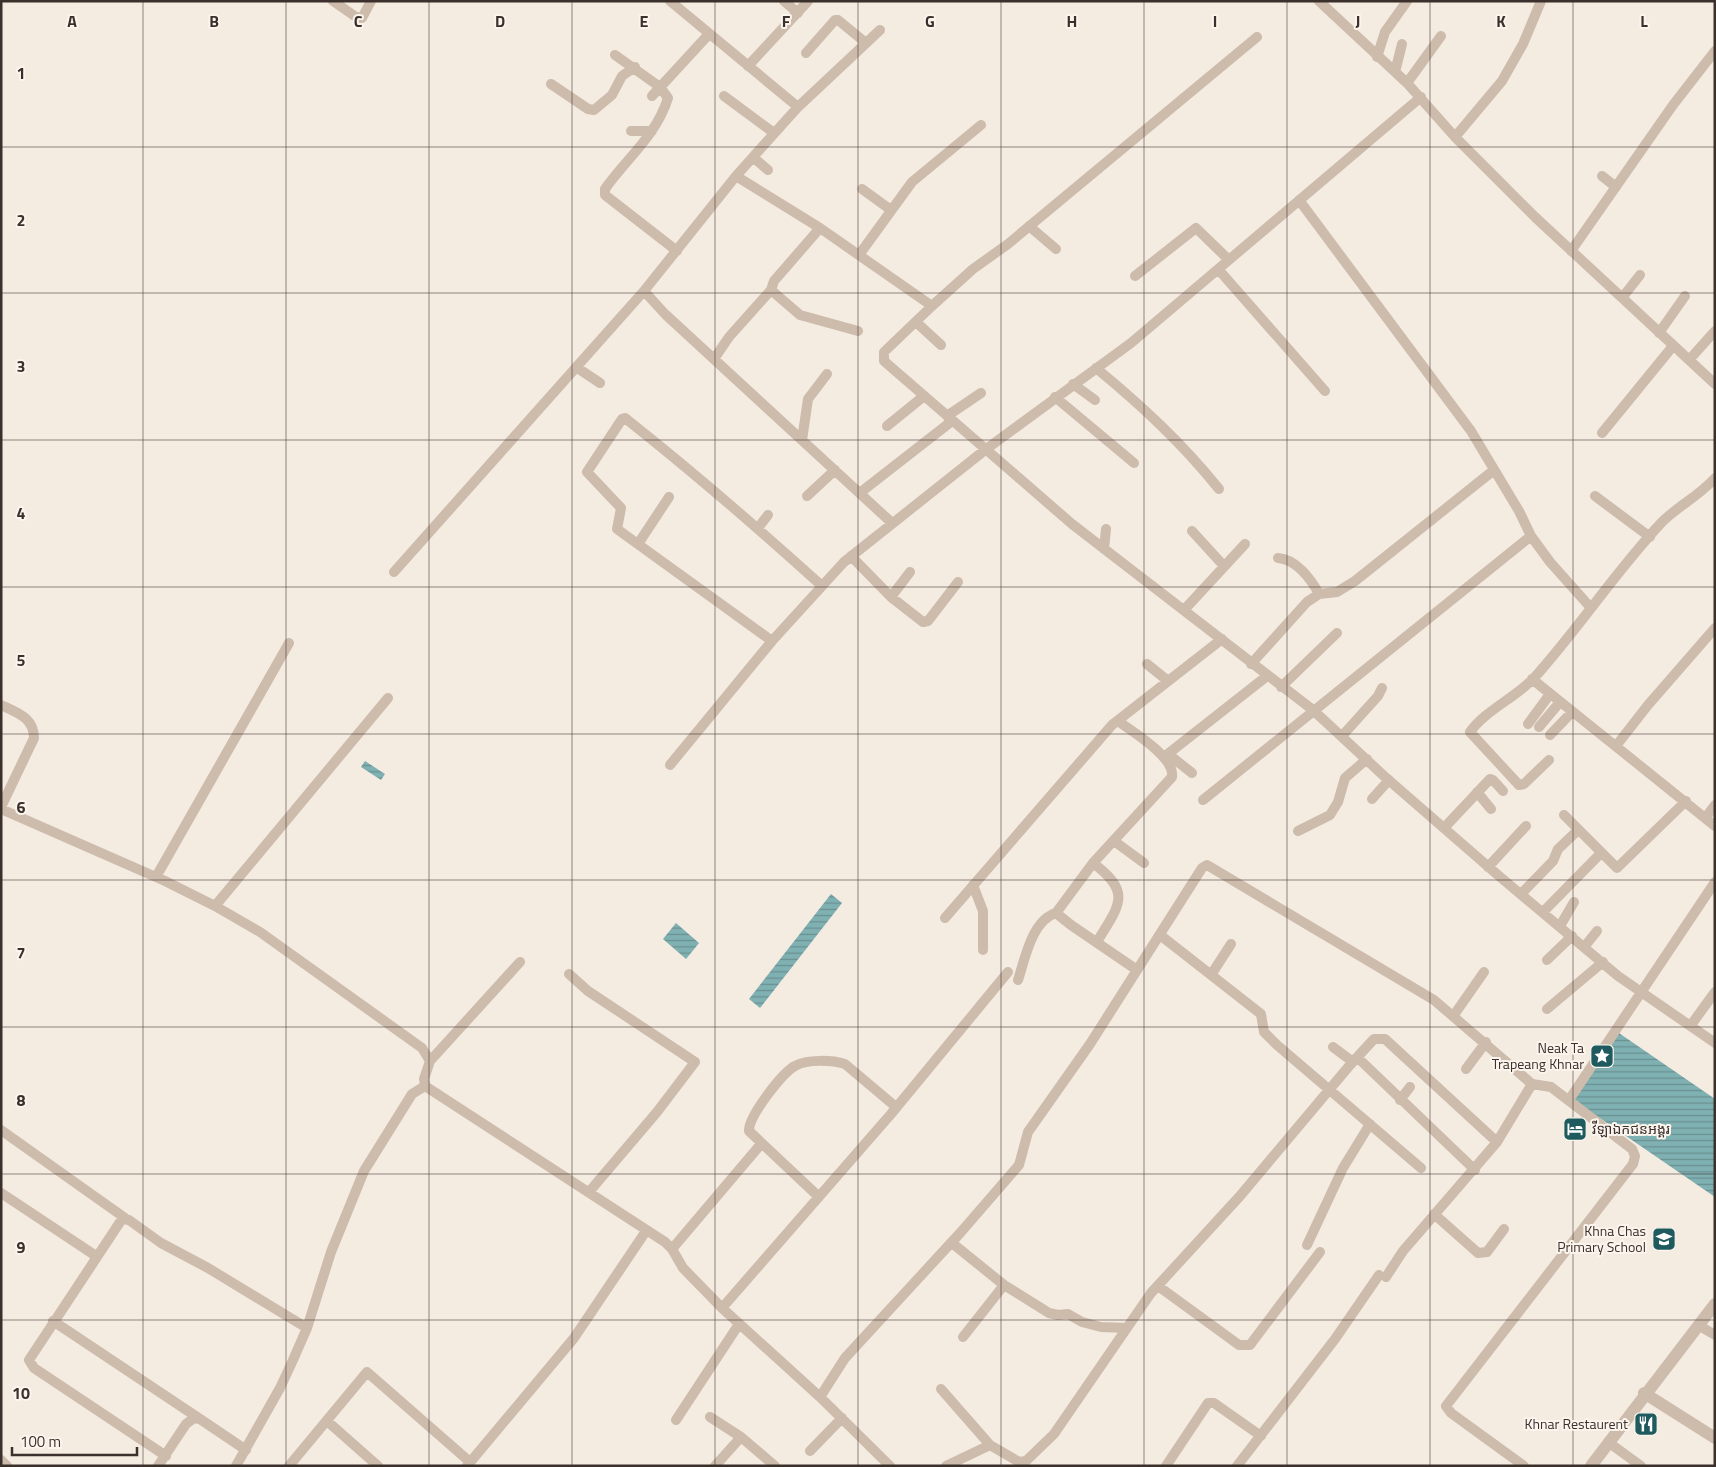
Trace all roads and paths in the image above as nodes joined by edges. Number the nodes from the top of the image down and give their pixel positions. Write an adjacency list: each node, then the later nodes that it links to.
1 (333, 1): 2 (street)
2 (371, 1)
3 (784, 1): 9 (street)
4 (808, 1): 9 (street)
5 (1319, 1): 19 (street)
6 (1407, 1): 19 (street)
7 (1541, 1): 34 (street)
8 (676, 3): 11 (street)
9 (798, 12): 20 (street)
10 (880, 30): 14 (street)
11 (709, 34): 20 (street); 25 (street)
12 (1441, 36): 23 (street)
13 (1257, 37): 43 (street)
14 (866, 43): 17 (street); 29 (street)
15 (1402, 44): 22 (street)
16 (1715, 51): 39 (street)
17 (806, 53)
18 (615, 55): 21 (street)
19 (1377, 57): 22 (street)
20 (748, 66): 29 (street)
21 (635, 67): 24 (street); 25 (street)
22 (1395, 72): 23 (street)
23 (1407, 83): 28 (street)
24 (551, 84)
25 (660, 88): 26 (street); 32 (street)
26 (652, 96)
27 (724, 96): 33 (street)
28 (1421, 97): 34 (street); 41 (street)
29 (798, 107): 33 (street)
30 (981, 125): 42 (street)
31 (631, 131): 32 (street)
32 (652, 131): 46 (street)
33 (774, 134): 35 (street)
34 (1455, 137): 47 (street)
35 (752, 157): 36 (street); 37 (street)
36 (768, 170)
37 (736, 176): 44 (street); 46 (street)
38 (1602, 176): 39 (street)
39 (1616, 187): 47 (street)
40 (862, 189): 42 (street)
41 (1299, 200): 49 (street); 86 (street)
42 (891, 210): 48 (street)
43 (1029, 226): 45 (street); 57 (street)
44 (820, 228): 48 (street); 53 (street)
45 (1056, 249)
46 (676, 251): 54 (street)
47 (1571, 251): 56 (street)
48 (859, 255): 57 (street)
49 (1229, 260): 50 (street); 52 (street)
50 (1218, 269): 69 (street); 74 (street)
51 (1640, 275): 56 (street)
52 (1135, 276)
53 (771, 290): 58 (street); 66 (street)
54 (644, 291): 66 (street); 68 (street)
55 (1685, 296): 63 (street)
56 (1622, 298): 63 (street)
57 (932, 306): 59 (street)
58 (813, 320): 60 (street); 62 (street)
59 (916, 322): 64 (street); 76 (street)
60 (858, 331)
61 (1715, 331): 67 (street)
62 (824, 332)
63 (1659, 333): 65 (street)
64 (941, 345)
65 (1673, 346): 67 (street); 81 (street)
66 (714, 359): 82 (street)
67 (1690, 360): 73 (street)
68 (576, 367): 71 (street); 106 (street)
69 (1096, 368): 72 (street); 88 (street)
70 (828, 374): 82 (street)
71 (600, 383)
72 (1073, 384): 77 (street); 78 (street)
73 (1715, 384)
74 (1325, 391)
75 (981, 393): 79 (street)
76 (924, 396): 79 (street); 80 (street)
77 (1055, 397): 83 (street); 84 (street)
78 (1095, 400)
79 (949, 418): 83 (street); 89 (street)
80 (887, 426)
81 (1602, 433)
82 (802, 440): 85 (street)
83 (985, 450): 94 (street); 102 (street)
84 (1134, 463)
85 (835, 470): 89 (street); 90 (street)
86 (1494, 470): 98 (street); 110 (street)
87 (1715, 478): 99 (street)
88 (1219, 489)
89 (860, 492): 94 (street)
90 (807, 496)
91 (1595, 496): 99 (street)
92 (669, 497): 100 (street)
93 (768, 515): 95 (street)
94 (892, 523): 103 (street)
95 (758, 528): 100 (street); 109 (street)
96 (1106, 529): 102 (street)
97 (1192, 531): 105 (street)
98 (1531, 536): 112 (street); 130 (street)
99 (1650, 537): 112 (street)
100 (638, 544): 117 (street)
101 (1245, 544): 105 (street)
102 (1104, 549): 113 (street)
103 (851, 556): 109 (street); 111 (street)
104 (1278, 558): 110 (street)
105 (1223, 565): 113 (street)
106 (394, 572)
107 (910, 572): 111 (street)
108 (958, 582): 111 (street)
109 (822, 586): 117 (street)
110 (1319, 594): 120 (street)
111 (891, 597)
112 (1592, 608): 122 (street)
113 (1184, 610): 116 (street)
114 (1715, 628): 137 (street)
115 (1336, 633): 124 (street)
116 (1222, 640): 120 (street); 123 (street)
117 (772, 642): 141 (street)
118 (289, 644): 164 (street)
119 (1147, 664): 123 (street)
120 (1251, 664): 121 (street)
121 (1266, 676): 124 (street); 138 (street)
122 (1532, 679): 126 (street); 140 (street)
123 (1168, 681): 132 (street)
124 (1281, 687): 130 (street)
125 (1382, 688): 136 (street)
126 (1550, 694): 128 (street); 133 (street)
127 (388, 698): 169 (street)
128 (1560, 702): 131 (street); 134 (street)
129 (1, 705): 150 (street)
130 (1313, 710): 136 (street); 147 (street)
131 (1572, 712): 135 (street); 137 (street)
132 (1118, 720): 138 (street); 166 (street)
133 (1528, 724)
134 (1538, 727)
135 (1550, 735)
136 (1342, 736): 139 (street)
137 (1616, 746): 148 (street)
138 (1166, 756): 142 (street); 159 (street)
139 (1367, 759): 143 (street); 158 (street)
140 (1549, 760)
141 (670, 765)
142 (1192, 773)
143 (1389, 780): 146 (street); 156 (street)
144 (1503, 790): 145 (street)
145 (1477, 792): 151 (street); 156 (street)
146 (1372, 799)
147 (1202, 800)
148 (1686, 801): 153 (street); 160 (street)
149 (1715, 805): 153 (street)
150 (1, 808): 164 (street)
151 (1491, 809)
152 (1564, 815): 157 (street)
153 (1706, 817): 155 (street)
154 (1526, 826): 163 (street)
155 (1715, 826)
156 (1444, 828): 163 (street)
157 (1578, 830): 160 (street); 167 (street)
158 (1298, 831)
159 (1114, 840): 161 (street); 162 (street)
160 (1601, 853): 171 (street)
161 (1093, 863): 170 (street); 177 (street)
162 (1144, 863)
163 (1488, 867): 167 (street)
164 (156, 877): 169 (street)
165 (1715, 882): 190 (street)
166 (973, 885): 172 (street); 180 (street)
167 (1521, 894): 171 (street)
168 (1574, 902): 173 (street)
169 (216, 906): 199 (street)
170 (1056, 912): 177 (street); 189 (street)
171 (1543, 912): 173 (street)
172 (944, 918)
173 (1560, 926): 176 (street)
174 (1596, 931): 179 (street)
175 (1160, 935): 184 (street); 188 (street); 193 (street)
176 (1572, 936): 179 (street); 181 (street)
177 (1097, 942): 184 (street)
178 (1231, 944): 188 (street)
179 (1585, 946): 183 (street)
180 (982, 950)
181 (1547, 960)
182 (520, 962): 199 (street)
183 (1603, 962): 190 (street); 192 (street)
184 (1137, 970): 221 (street)
185 (1008, 972): 207 (street)
186 (1484, 972): 193 (street)
187 (569, 974): 214 (street)
188 (1211, 975): 204 (street)
189 (1018, 980)
190 (1642, 992): 194 (street); 206 (street)
191 (1715, 992): 194 (street)
192 (1547, 1009)
193 (1454, 1015): 195 (street)
194 (1692, 1025): 196 (street)
195 (1486, 1042): 200 (street); 201 (street)
196 (1715, 1042)
197 (1333, 1047): 198 (street)
198 (1355, 1060): 204 (street); 205 (street); 210 (street)
199 (430, 1062): 202 (street)
200 (1466, 1069)
201 (1532, 1084): 206 (street); 210 (street)
202 (425, 1086): 214 (street); 233 (street)
203 (1410, 1087): 205 (street)
204 (1330, 1089): 208 (street); 227 (street)
205 (1400, 1100): 213 (street)
206 (1569, 1100): 269 (street)
207 (896, 1107): 211 (street); 216 (street)
208 (1370, 1124): 212 (street); 222 (street)
209 (1, 1130): 218 (street)
210 (1498, 1142): 213 (street)
211 (761, 1144): 216 (street); 223 (street)
212 (1421, 1168)
213 (1475, 1170): 217 (street)
214 (590, 1192): 220 (street)
215 (1, 1193): 225 (street)
216 (819, 1196): 229 (street)
217 (1434, 1214): 219 (street); 246 (street)
218 (125, 1218): 225 (street); 233 (street)
219 (1504, 1229)
220 (646, 1230): 223 (street); 256 (street)
221 (952, 1243): 226 (street); 239 (street)
222 (1307, 1245)
223 (672, 1249): 229 (street)
224 (1320, 1252): 227 (street)
225 (96, 1256): 230 (street)
226 (1004, 1285): 234 (street); 236 (street)
227 (1158, 1286): 234 (street)
228 (1715, 1304): 232 (street)
229 (722, 1308): 231 (street)
230 (53, 1321): 242 (street); 254 (street)
231 (739, 1324): 239 (street); 244 (street)
232 (1698, 1325): 235 (street); 238 (street)
233 (307, 1328): 245 (street)
234 (1127, 1328): 257 (street)
235 (1715, 1335)
236 (963, 1337)
237 (941, 1389): 251 (street)
238 (1644, 1393): 248 (street); 250 (street)
239 (820, 1397): 241 (street)
240 (710, 1417): 247 (street)
241 (842, 1418): 253 (street); 265 (street)
242 (200, 1419): 249 (street); 254 (street)
243 (327, 1420): 256 (street); 261 (street); 262 (street)
244 (676, 1420)
245 (257, 1427): 249 (street); 252 (street)
246 (1261, 1436): 267 (street); 268 (street)
247 (741, 1437): 263 (street); 264 (street)
248 (1715, 1438)
249 (230, 1439): 252 (street)
250 (1608, 1442): 270 (street); 271 (street)
251 (990, 1445): 257 (street); 266 (street)
252 (246, 1450): 260 (street)
253 (810, 1451)
254 (166, 1456): 259 (street)
255 (1, 1460): 258 (street)
256 (468, 1464)
257 (1021, 1464)
258 (7, 1466)
259 (158, 1466)
260 (236, 1466)
261 (289, 1466)
262 (378, 1466)
263 (715, 1466)
264 (775, 1466)
265 (890, 1466)
266 (946, 1466)
267 (1166, 1466)
268 (1237, 1466)
269 (1524, 1466)
270 (1590, 1466)
271 (1641, 1466)

